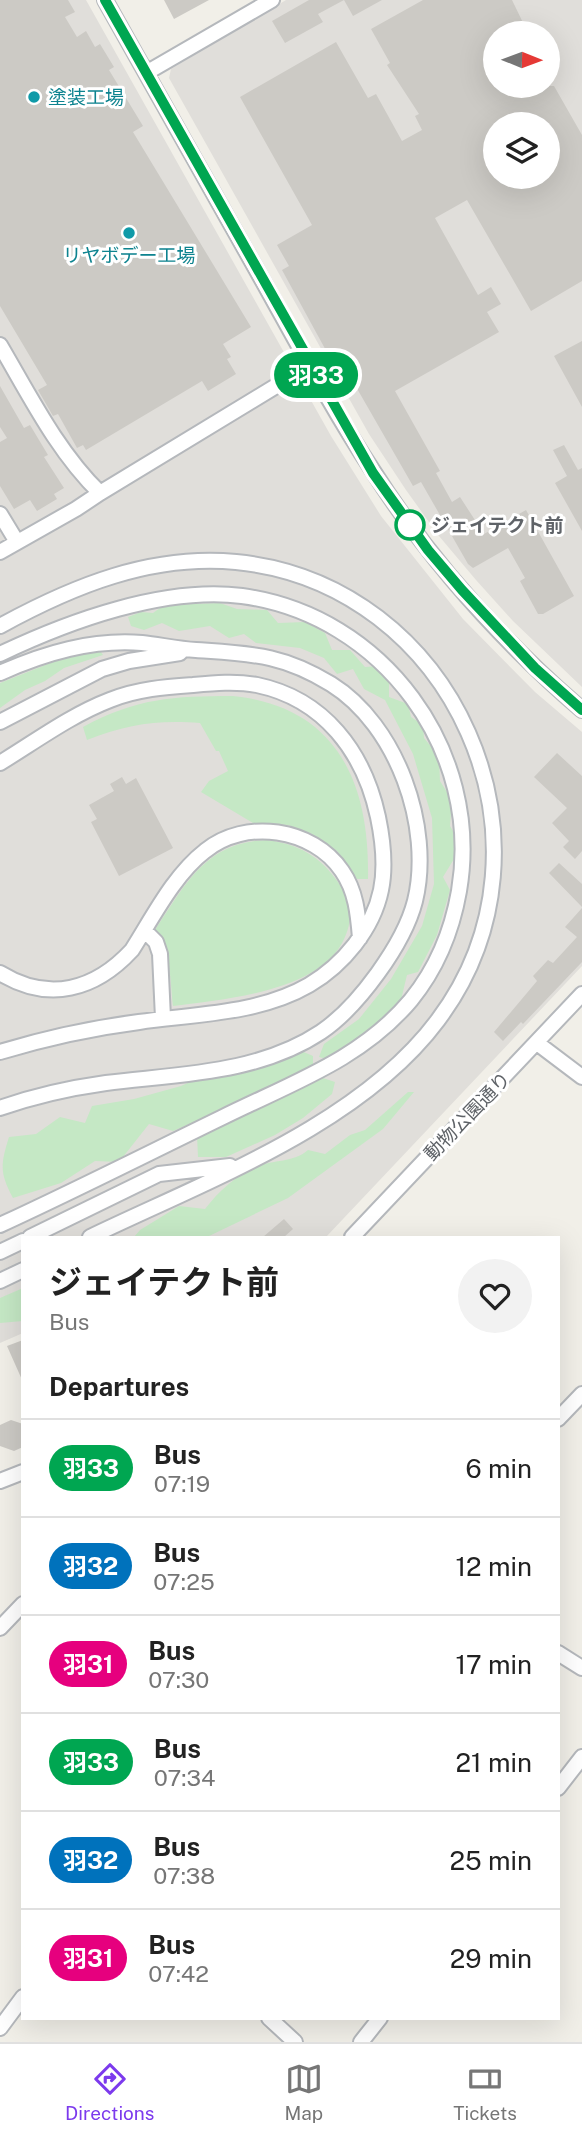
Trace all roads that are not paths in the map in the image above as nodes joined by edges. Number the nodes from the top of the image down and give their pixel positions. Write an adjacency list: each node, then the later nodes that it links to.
1 (106, 0): 3 (street)
2 (272, 0): 3 (street)
3 (146, 73): 5 (street)
4 (0, 345): 6 (street)
5 (309, 362): 6 (street); 16 (street)
6 (100, 493): 8 (street)
7 (0, 514): 8 (street)
8 (17, 542): 9 (street)
9 (0, 552)
10 (0, 626): 28 (street)
11 (41, 634): 12 (street); 14 (street); 29 (street)
12 (0, 644)
13 (195, 650): 15 (street); 17 (street); 27 (street)
14 (0, 654)
15 (0, 673)
16 (582, 710)
17 (0, 722)
18 (0, 763): 20 (street)
19 (145, 931): 20 (street); 21 (street); 23 (street)
20 (360, 938): 23 (street)
21 (0, 973)
22 (582, 994): 24 (street, 動物公園通り)
23 (163, 1018): 25 (street)
24 (537, 1043): 26 (street); 32 (street, 動物公園通り)
25 (0, 1052)
26 (582, 1077)
27 (0, 1108)
28 (242, 1164): 30 (street); 31 (street)
29 (0, 1225)
30 (32, 1236)
31 (92, 1236)
32 (353, 1236)
33 (21, 1242): 34 (street)
34 (0, 1252)
35 (21, 1271): 36 (street)
36 (0, 1281)
37 (582, 1394): 38 (street)
38 (560, 1417)
39 (21, 1473): 40 (street)
40 (0, 1481)
41 (21, 1606): 42 (street)
42 (0, 1628)
43 (560, 1654): 44 (street)
44 (582, 1668)
45 (582, 1757): 46 (street)
46 (560, 1785)
47 (21, 2000): 50 (street)
48 (271, 2020): 51 (street)
49 (378, 2020): 52 (street)
50 (0, 2028)
51 (295, 2042)
52 (361, 2042)

